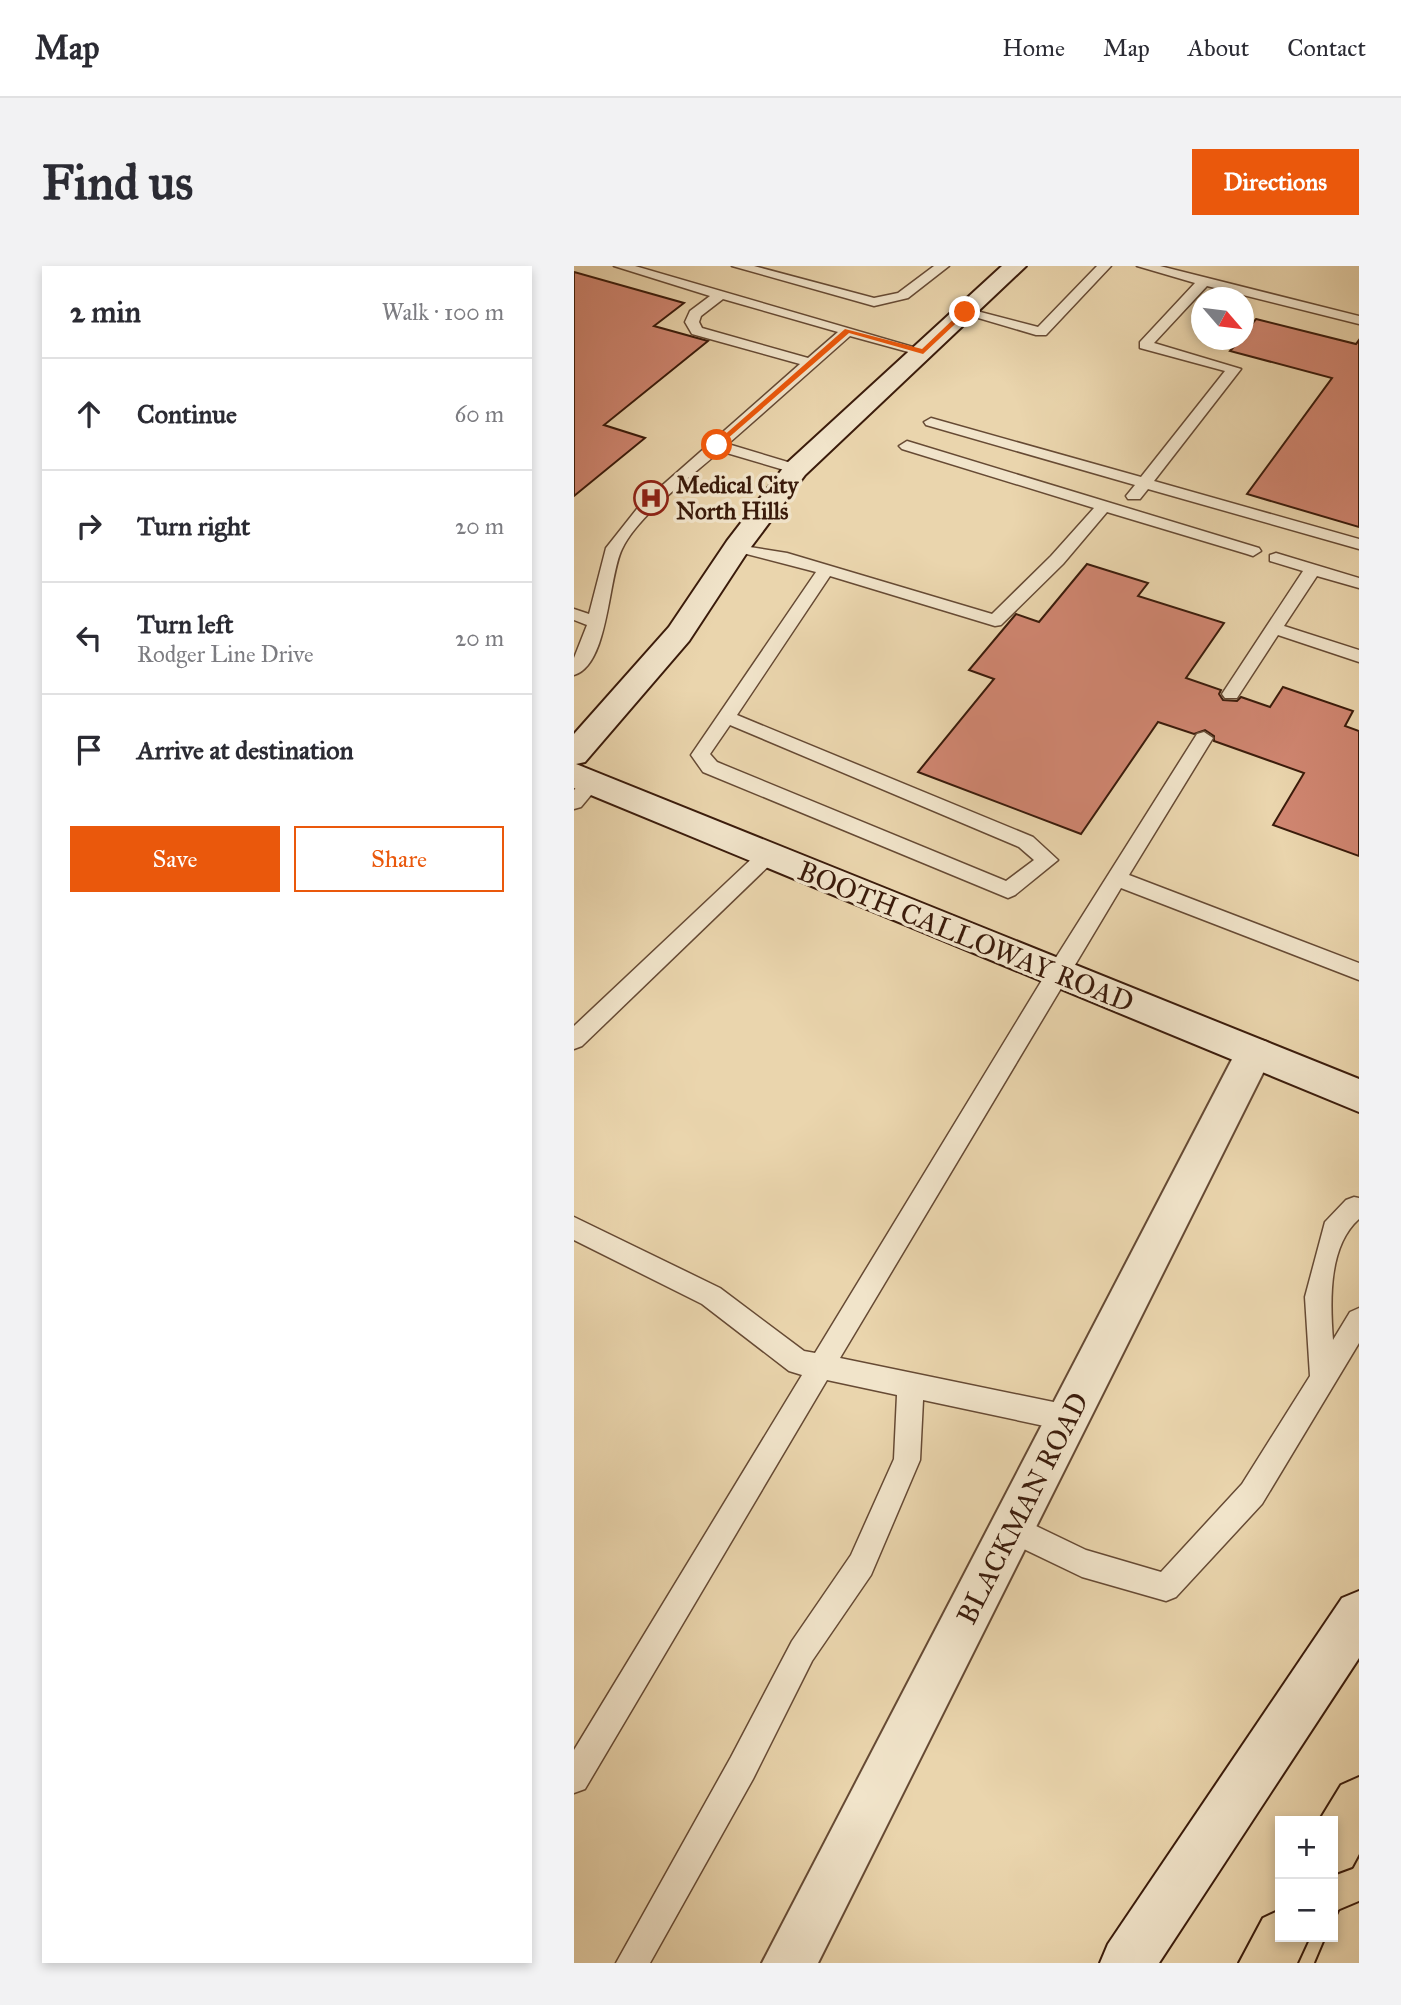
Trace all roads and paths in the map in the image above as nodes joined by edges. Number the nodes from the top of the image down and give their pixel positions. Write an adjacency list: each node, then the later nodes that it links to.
1 (621, 266): 8 (lane)
2 (691, 266): 8 (lane)
3 (739, 266): 4 (lane)
4 (942, 266)
5 (1015, 266): 11 (street)
6 (1104, 266): 11 (lane)
7 (1144, 266): 9 (lane)
8 (671, 280): 10 (lane)
9 (1204, 281): 12 (lane); 20 (lane)
10 (721, 294): 13 (lane); 15 (lane)
11 (965, 312): 14 (street)
12 (1359, 320)
13 (848, 330): 14 (lane); 15 (lane)
14 (923, 352): 19 (street)
15 (811, 363): 17 (lane)
16 (931, 422): 20 (lane)
17 (717, 445): 19 (lane); 31 (lane)
18 (907, 446): 21 (lane)
19 (796, 469): 24 (street)
20 (1143, 484): 22 (lane); 23 (lane)
21 (1104, 506): 22 (lane); 28 (lane)
22 (1122, 511): 25 (lane)
23 (1359, 544)
24 (737, 547): 28 (lane); 38 (street)
25 (1254, 551)
26 (1276, 558): 27 (lane)
27 (1313, 569): 29 (lane); 32 (lane)
28 (826, 570): 36 (lane)
29 (1359, 583)
30 (574, 614): 31 (lane)
31 (596, 622): 34 (lane)
32 (1274, 628): 33 (lane); 35 (lane)
33 (1359, 656)
34 (574, 668)
35 (1231, 694)
36 (726, 717): 36 (lane)
37 (1205, 738): 41 (lane)
38 (574, 754)
39 (580, 787): 40 (street, BOOTH CALLOWAY ROAD)
40 (768, 855): 43 (street, BOOTH CALLOWAY ROAD); 44 (lane)
41 (1117, 878): 42 (lane); 43 (lane)
42 (1359, 972)
43 (1057, 973): 45 (street, BOOTH CALLOWAY ROAD); 50 (lane)
44 (574, 1040)
45 (1254, 1053): 46 (street, BOOTH CALLOWAY ROAD); 53 (street, BLACKMAN ROAD)
46 (1359, 1096)
47 (1359, 1209): 51 (lane)
48 (574, 1228): 50 (lane)
49 (1359, 1321): 51 (lane)
50 (821, 1367): 52 (lane); 56 (lane)
51 (1323, 1378): 54 (lane)
52 (911, 1385): 53 (lane); 61 (lane)
53 (1068, 1418): 54 (street, BLACKMAN ROAD)
54 (1011, 1528): 62 (street, BLACKMAN ROAD)
55 (1359, 1615): 63 (street)
56 (574, 1778)
57 (1359, 1803): 58 (highway)
58 (1338, 1840)
59 (1359, 1930): 65 (highway)
60 (1279, 1942): 64 (highway)
61 (632, 1963)
62 (789, 1963)
63 (1127, 1963)
64 (1266, 1963)
65 (1343, 1963)

